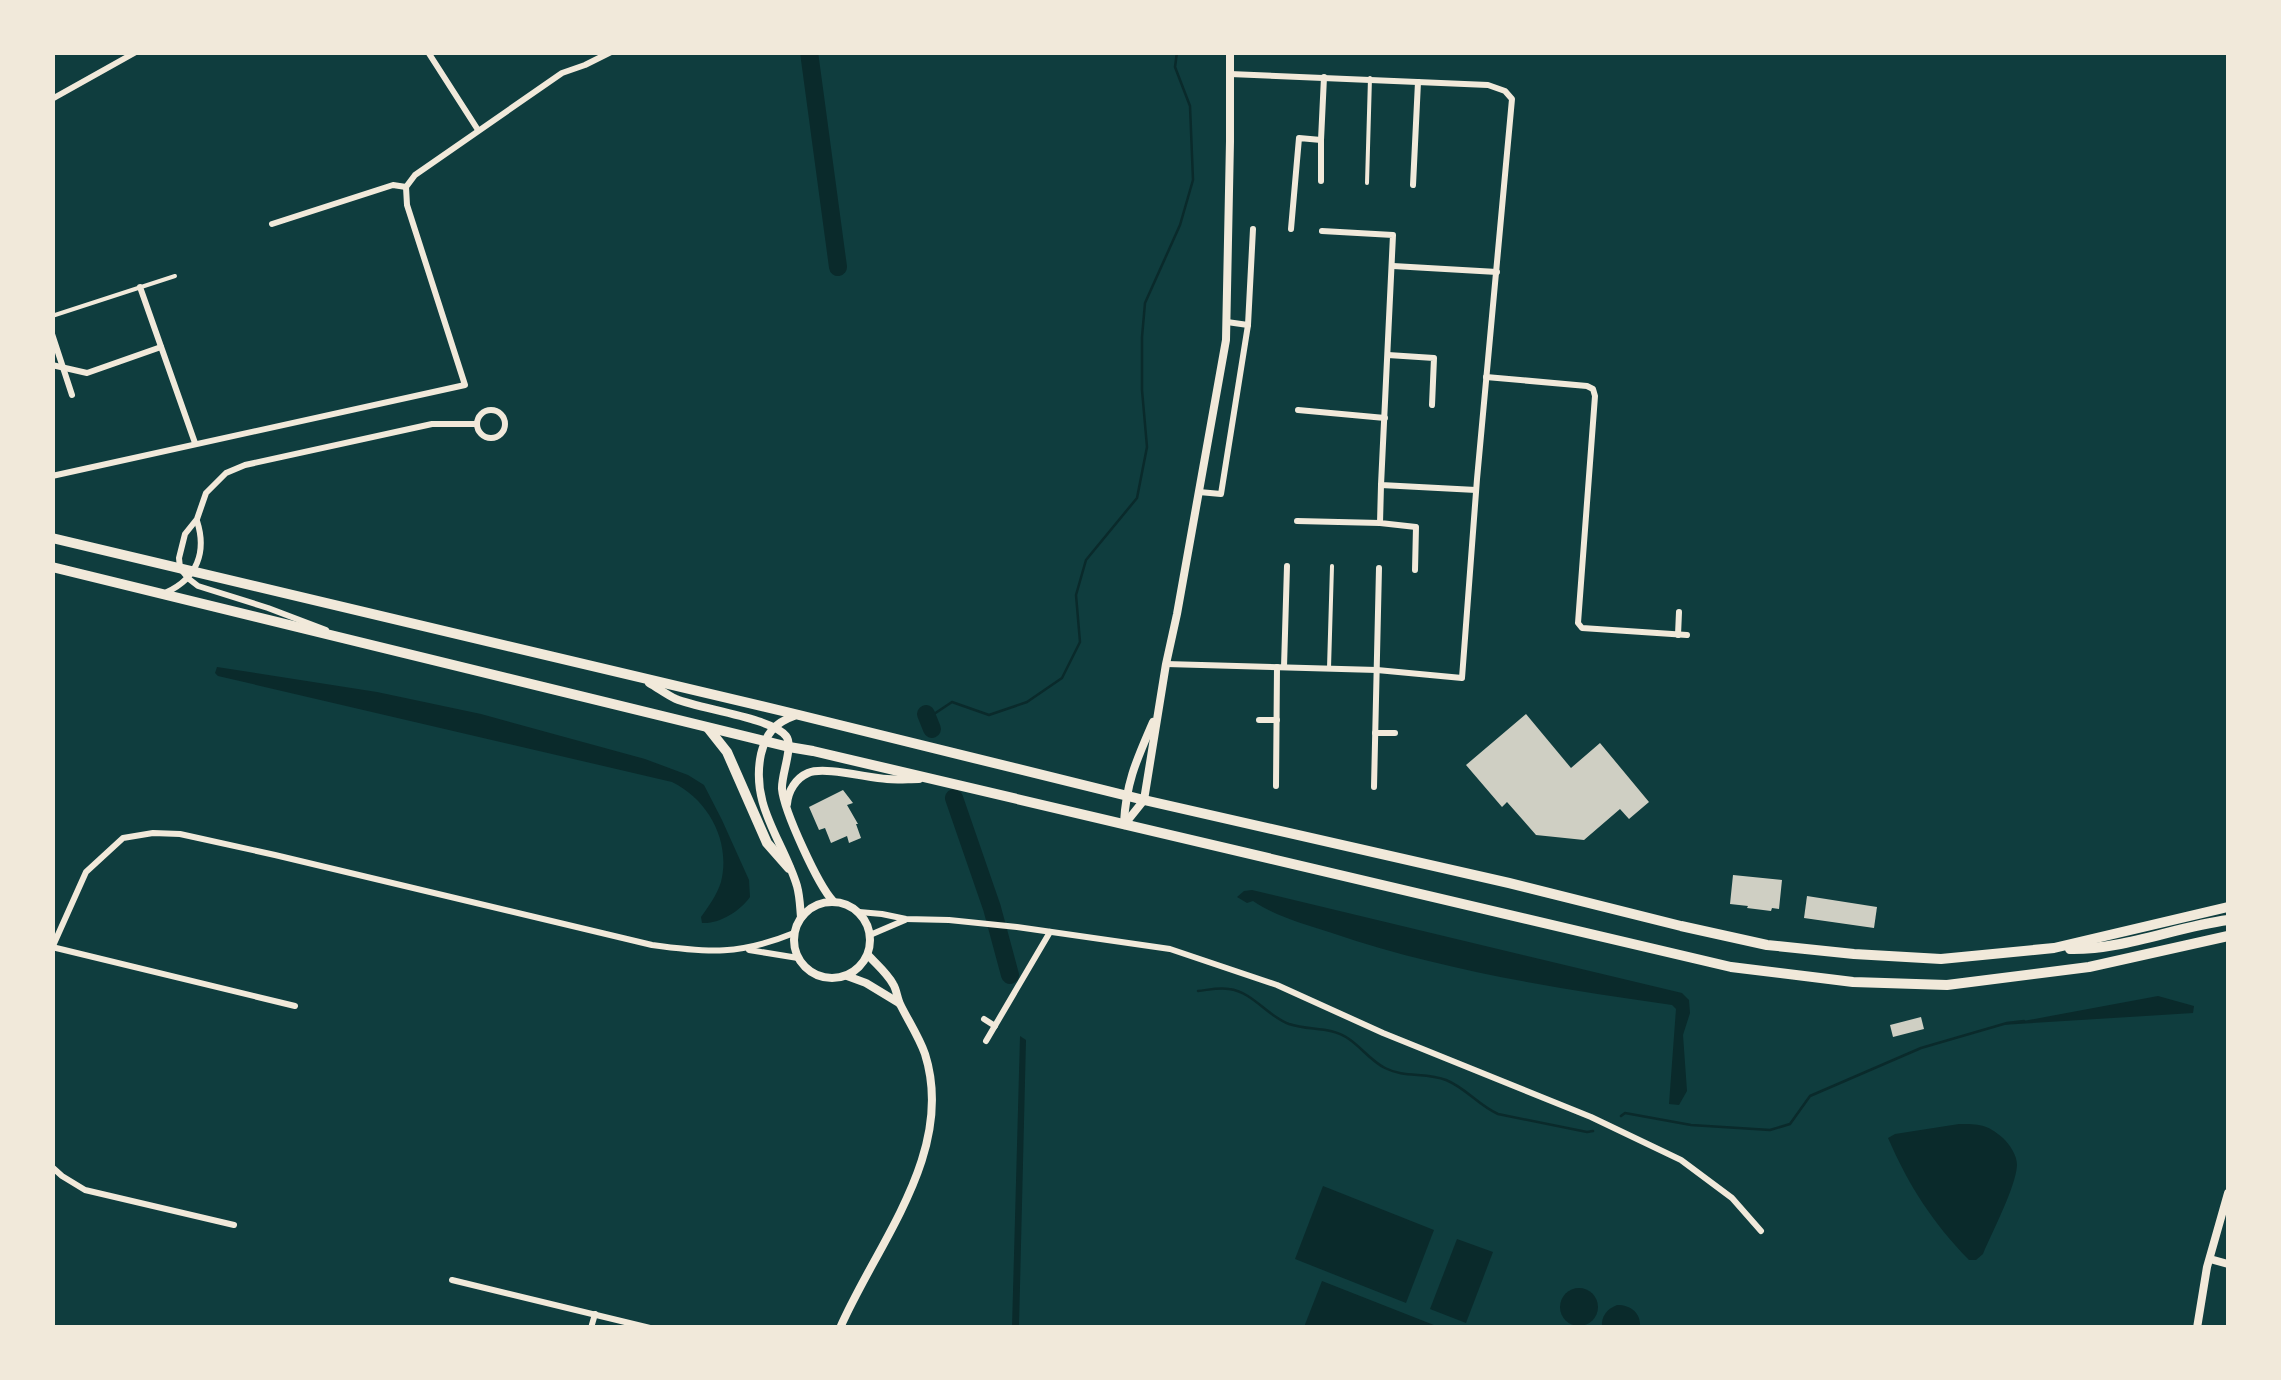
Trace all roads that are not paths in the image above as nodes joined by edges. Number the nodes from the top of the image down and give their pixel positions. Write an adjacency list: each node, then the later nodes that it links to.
1 (136, 52): 11 (street)
2 (428, 52): 12 (street)
3 (584, 52): 6 (street)
4 (610, 52): 6 (street)
5 (1230, 52): 7 (street)
6 (585, 66): 12 (street)
7 (1230, 74): 8 (street); 27 (street)
8 (1324, 77): 9 (street); 13 (street)
9 (1370, 78): 10 (street); 15 (street)
10 (1418, 82): 16 (street); 23 (street)
11 (52, 99)
12 (478, 130): 17 (street)
13 (1321, 140): 14 (street); 19 (street)
14 (1320, 180)
15 (1367, 183)
16 (1413, 185)
17 (406, 187): 18 (street); 40 (street)
18 (272, 224)
19 (1291, 228)
20 (1253, 229): 28 (street)
21 (1322, 231): 22 (street)
22 (1393, 266): 23 (street); 31 (street)
23 (1497, 272): 34 (street)
24 (176, 276): 25 (street)
25 (140, 287): 26 (street); 30 (street)
26 (52, 316)
27 (1227, 322): 28 (street); 44 (street)
28 (1248, 325): 44 (street)
29 (52, 334): 33 (street)
30 (161, 348): 33 (street); 40 (street)
31 (1388, 355): 36 (street); 38 (street)
32 (52, 365): 33 (street)
33 (64, 366): 35 (street)
34 (1486, 377): 43 (street); 57 (street)
35 (72, 394)
36 (1432, 405)
37 (1298, 410): 38 (street)
38 (1385, 418): 42 (street)
39 (477, 424): 39 (street); 45 (street)
40 (195, 444): 41 (street)
41 (52, 476)
42 (1381, 485): 43 (street); 47 (street)
43 (1476, 490): 62 (street)
44 (1199, 492): 59 (street)
45 (197, 519): 52 (street); 55 (street)
46 (1297, 522): 47 (street)
47 (1380, 523): 54 (street)
48 (52, 538): 52 (highway)
49 (1288, 566): 60 (street)
50 (1332, 566): 61 (street)
51 (52, 567): 56 (highway)
52 (180, 568): 55 (highway)
53 (1379, 568): 62 (street)
54 (1416, 570)
55 (191, 575): 56 (street); 58 (street); 63 (highway)
56 (162, 594): 58 (highway)
57 (1680, 612)
58 (346, 638): 68 (highway)
59 (1166, 664): 60 (street); 64 (street)
60 (1281, 667): 61 (street); 67 (street)
61 (1329, 668): 62 (street)
62 (1377, 670): 70 (street)
63 (641, 678): 65 (highway); 69 (street)
64 (1158, 709): 77 (street); 78 (street)
65 (799, 715): 69 (street); 77 (highway)
66 (1258, 720): 67 (street)
67 (1277, 720): 75 (street)
68 (706, 727): 72 (highway); 81 (highway)
69 (773, 727): 72 (street); 73 (street)
70 (1375, 733): 71 (street); 76 (street)
71 (1395, 733)
72 (764, 741): 73 (highway); 81 (street)
73 (789, 747): 74 (highway); 79 (street)
74 (931, 779): 79 (street); 80 (highway)
75 (1276, 786)
76 (1374, 787)
77 (1126, 796): 78 (highway); 80 (street)
78 (1144, 800): 80 (street); 93 (highway)
79 (787, 808): 82 (street)
80 (1124, 825): 91 (highway)
81 (790, 868): 85 (street)
82 (833, 901): 84 (street); 85 (street)
83 (2228, 906): 93 (highway)
84 (859, 912): 86 (street); 90 (street)
85 (801, 917): 88 (street)
86 (906, 919): 89 (street); 90 (street)
87 (2228, 920): 93 (highway)
88 (794, 932): 94 (street); 96 (street)
89 (1050, 932): 101 (street); 106 (street)
90 (870, 935): 95 (street)
91 (2228, 936)
92 (52, 948): 94 (street); 99 (street)
93 (2054, 948)
94 (743, 949): 96 (street)
95 (868, 955): 97 (street); 98 (street)
96 (798, 958): 97 (street)
97 (847, 976): 98 (street)
98 (899, 1004): 113 (street)
99 (295, 1006)
100 (984, 1018): 101 (street)
101 (995, 1026): 102 (street)
102 (986, 1041)
103 (52, 1166): 105 (street)
104 (2228, 1192): 107 (street)
105 (234, 1225)
106 (1762, 1230)
107 (2210, 1259): 108 (street); 114 (street)
108 (2228, 1264)
109 (452, 1280): 110 (street)
110 (595, 1314): 111 (street); 112 (street)
111 (592, 1328)
112 (650, 1328)
113 (840, 1328)
114 (2197, 1328)

